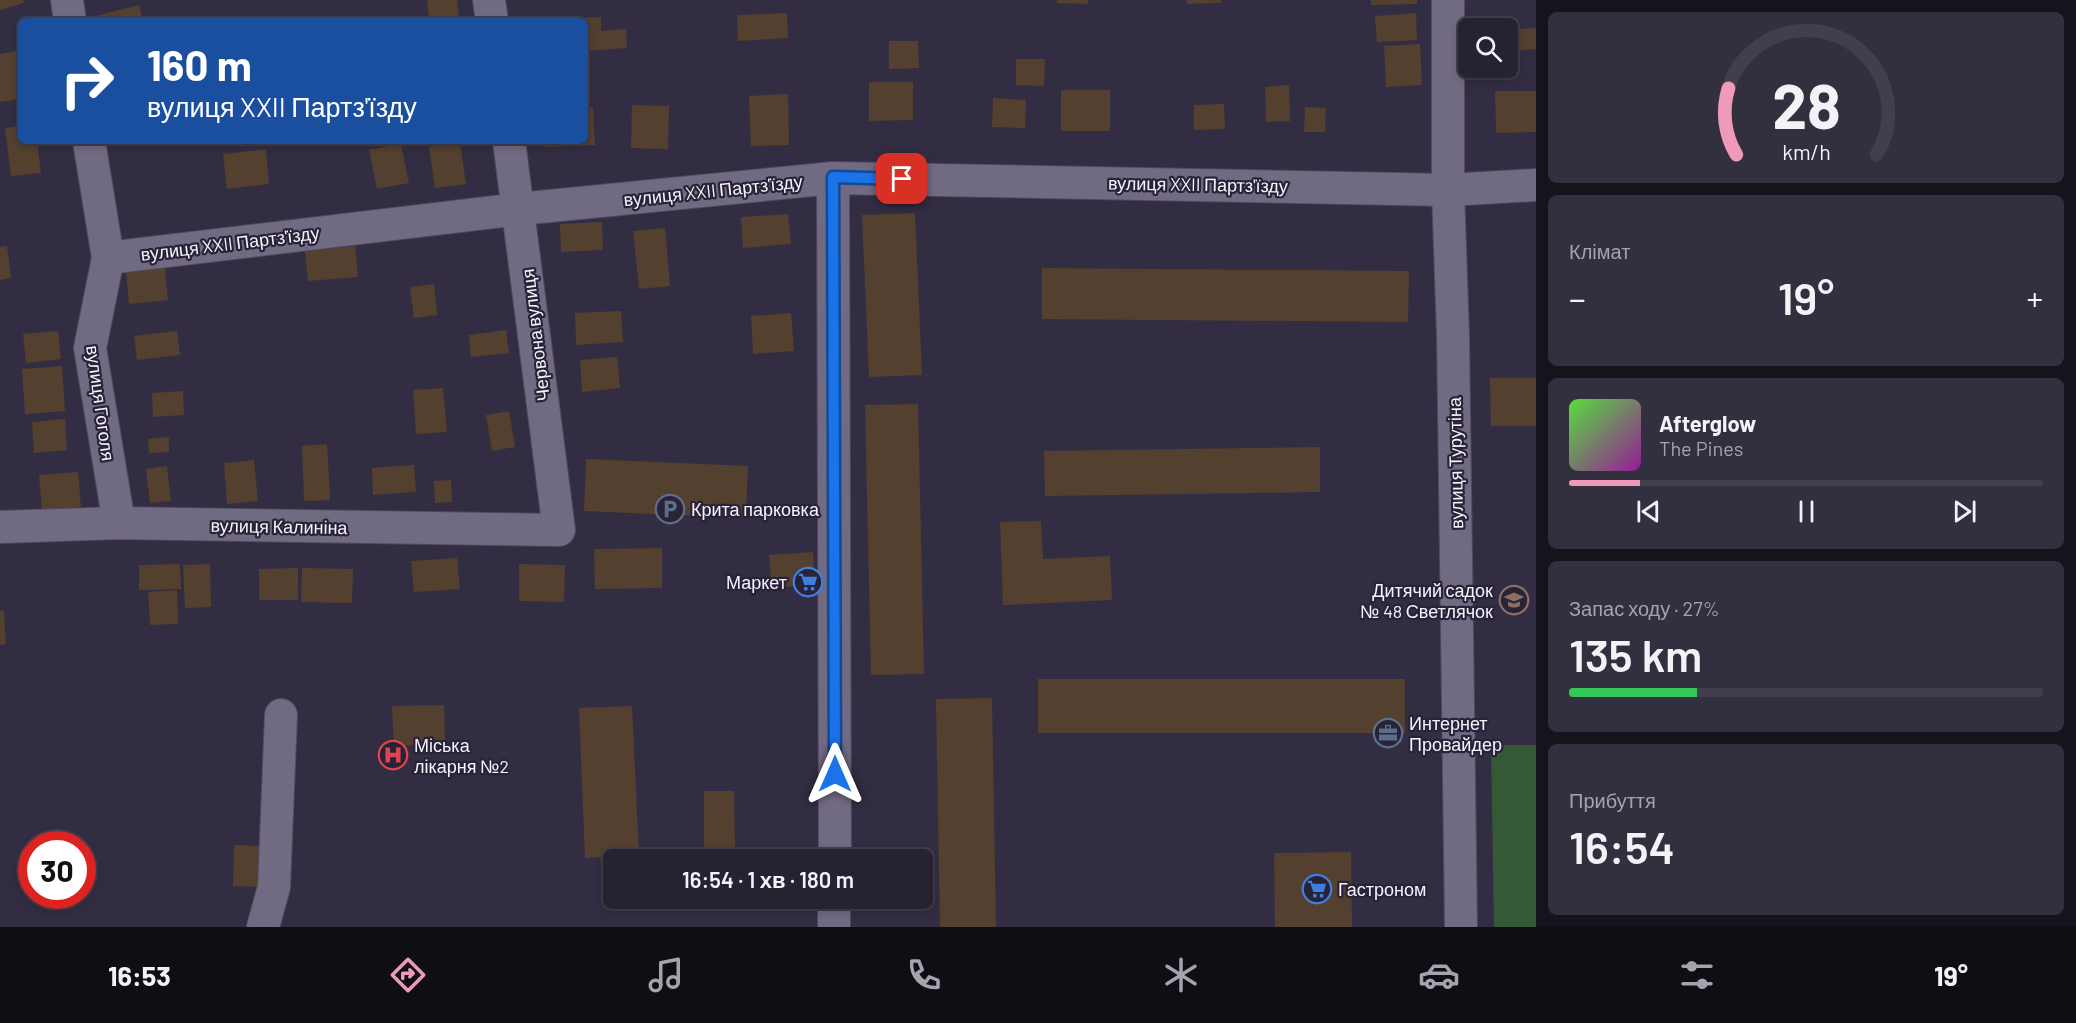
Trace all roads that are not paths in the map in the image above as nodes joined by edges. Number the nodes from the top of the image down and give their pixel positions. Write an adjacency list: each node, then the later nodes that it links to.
1 (67, 0): 4 (street)
2 (489, 0): 5 (street)
3 (1448, 0): 10 (street, вулиця Турутіна)
4 (70, 18)
5 (492, 18)
6 (89, 144): 12 (street, вулиця Гоголя)
7 (509, 144): 11 (street, Червона вулиця)
8 (833, 177): 10 (street, вулиця XXII Партз'їзду); 11 (street, вулиця XXII Партз'їзду); 17 (street)
9 (1536, 185): 10 (street, вулиця XXII Партз'їзду)
10 (1448, 190): 21 (street, вулиця Турутіна)
11 (519, 209): 12 (street, вулиця XXII Партз'їзду); 15 (street, Червона вулиця)
12 (108, 258): 13 (street, вулиця Гоголя)
13 (119, 523): 14 (street, вулиця Калиніна); 15 (street, вулиця Калиніна)
14 (0, 527)
15 (558, 530)
16 (281, 715): 19 (street)
17 (835, 849)
18 (834, 909): 20 (street)
19 (263, 927)
20 (834, 927)
21 (1461, 927)

